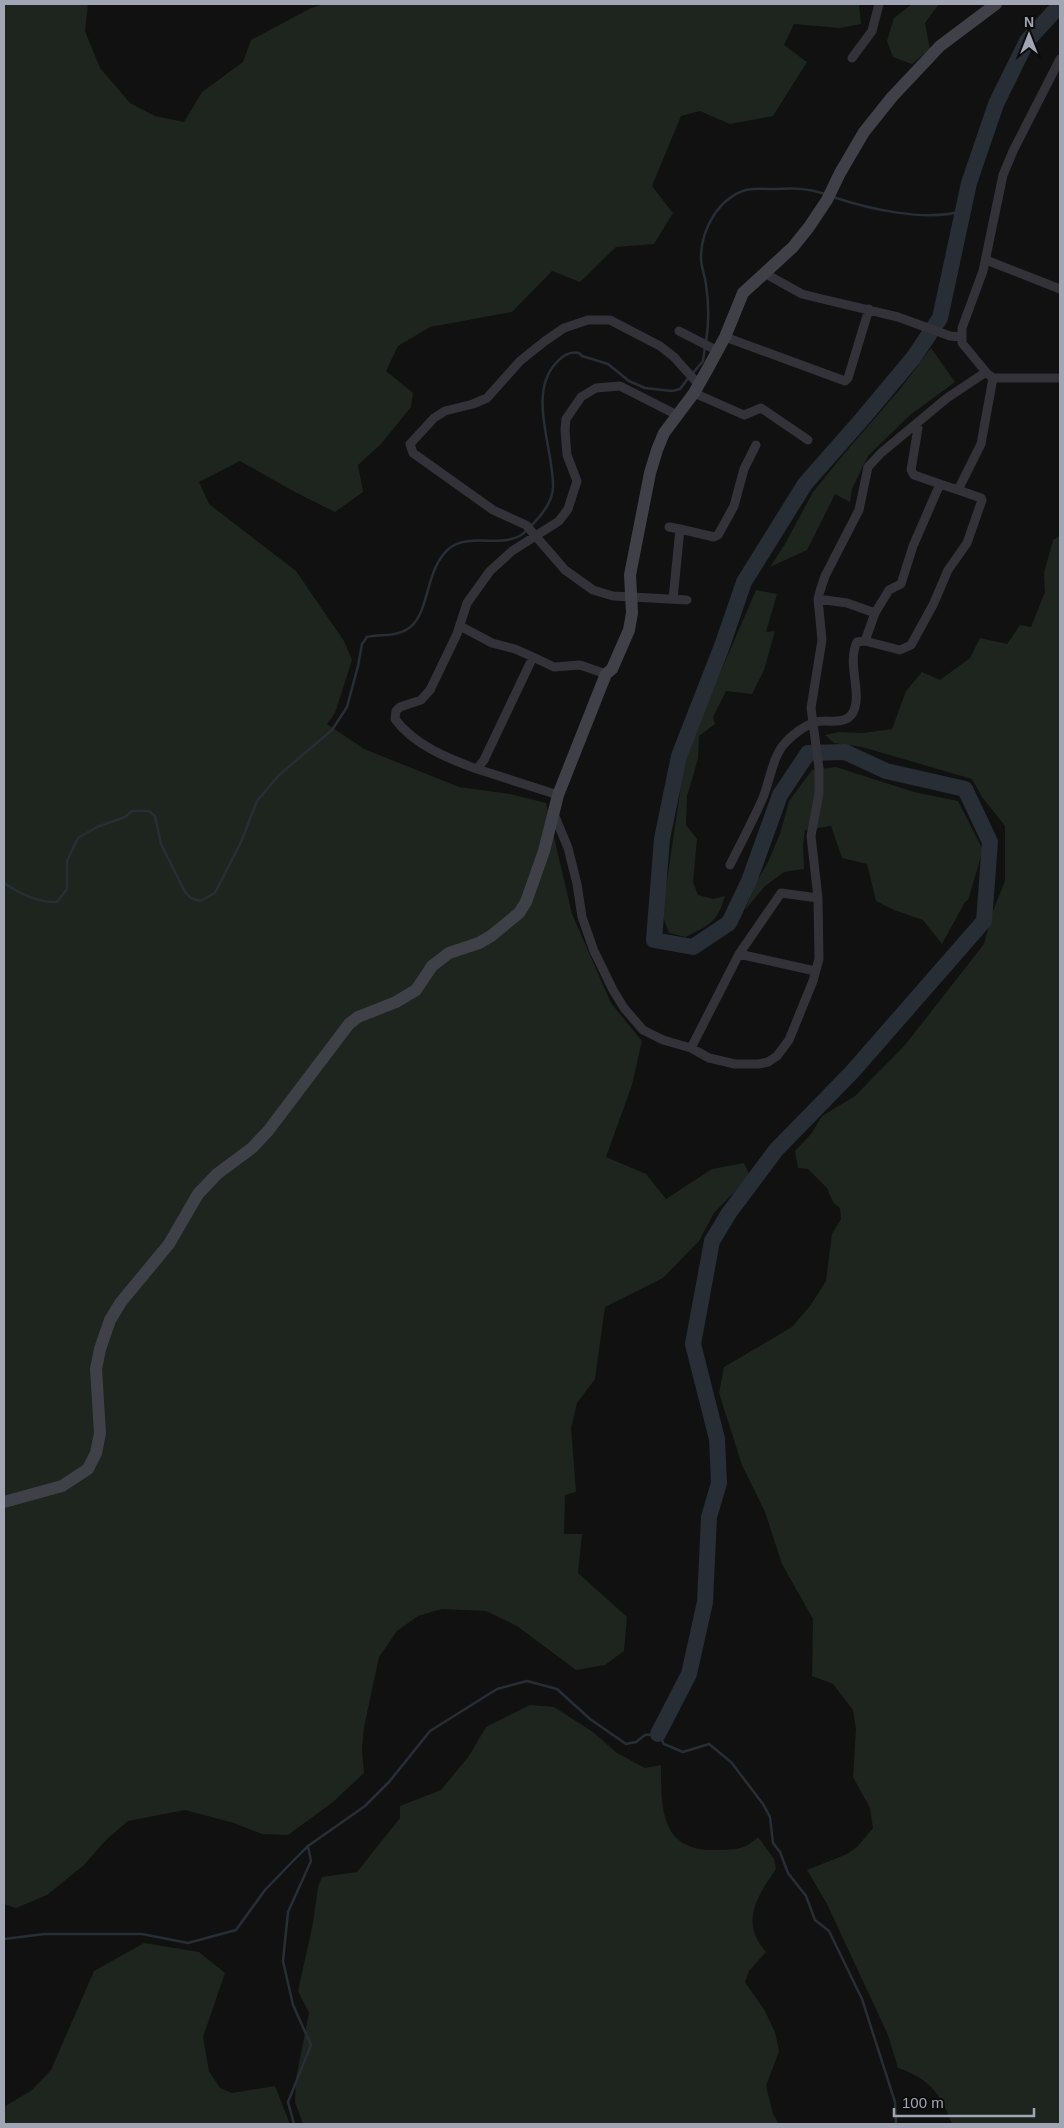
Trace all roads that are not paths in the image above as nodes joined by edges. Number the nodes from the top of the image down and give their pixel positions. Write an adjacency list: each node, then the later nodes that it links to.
1 (879, 4): 3 (street)
2 (996, 4): 6 (street)
3 (852, 58)
4 (1060, 59): 5 (street)
5 (986, 260): 7 (street); 11 (street)
6 (764, 273): 8 (street); 10 (street)
7 (1060, 289)
8 (868, 309): 10 (street); 11 (street)
9 (679, 331): 12 (street)
10 (725, 336): 12 (street)
11 (961, 338): 13 (street)
12 (715, 349): 15 (street)
13 (989, 375): 14 (street); 17 (street); 21 (street)
14 (1060, 378)
15 (694, 383): 16 (street); 18 (street); 24 (street)
16 (676, 415): 24 (street); 25 (street)
17 (916, 424): 20 (street); 27 (street)
18 (808, 440)
19 (756, 445): 23 (street)
20 (940, 484): 21 (street); 29 (street)
21 (958, 490): 31 (street)
22 (669, 527): 23 (street)
23 (680, 529): 26 (street)
24 (534, 533): 25 (street); 30 (street)
25 (631, 598): 26 (street); 33 (street)
26 (673, 599): 28 (street)
27 (818, 599): 29 (street); 34 (street)
28 (687, 600)
29 (875, 612): 31 (street)
30 (460, 626): 32 (street); 35 (street)
31 (865, 641): 34 (street)
32 (533, 657): 33 (street); 35 (street)
33 (606, 674): 36 (street)
34 (814, 722): 38 (street); 39 (street)
35 (477, 769): 36 (street)
36 (558, 795): 37 (street)
37 (554, 814): 42 (street); 43 (street)
38 (730, 865)
39 (818, 898): 40 (street); 41 (street)
40 (739, 954): 41 (street); 42 (street)
41 (815, 971): 42 (street)
42 (691, 1048)
43 (4, 1502)

